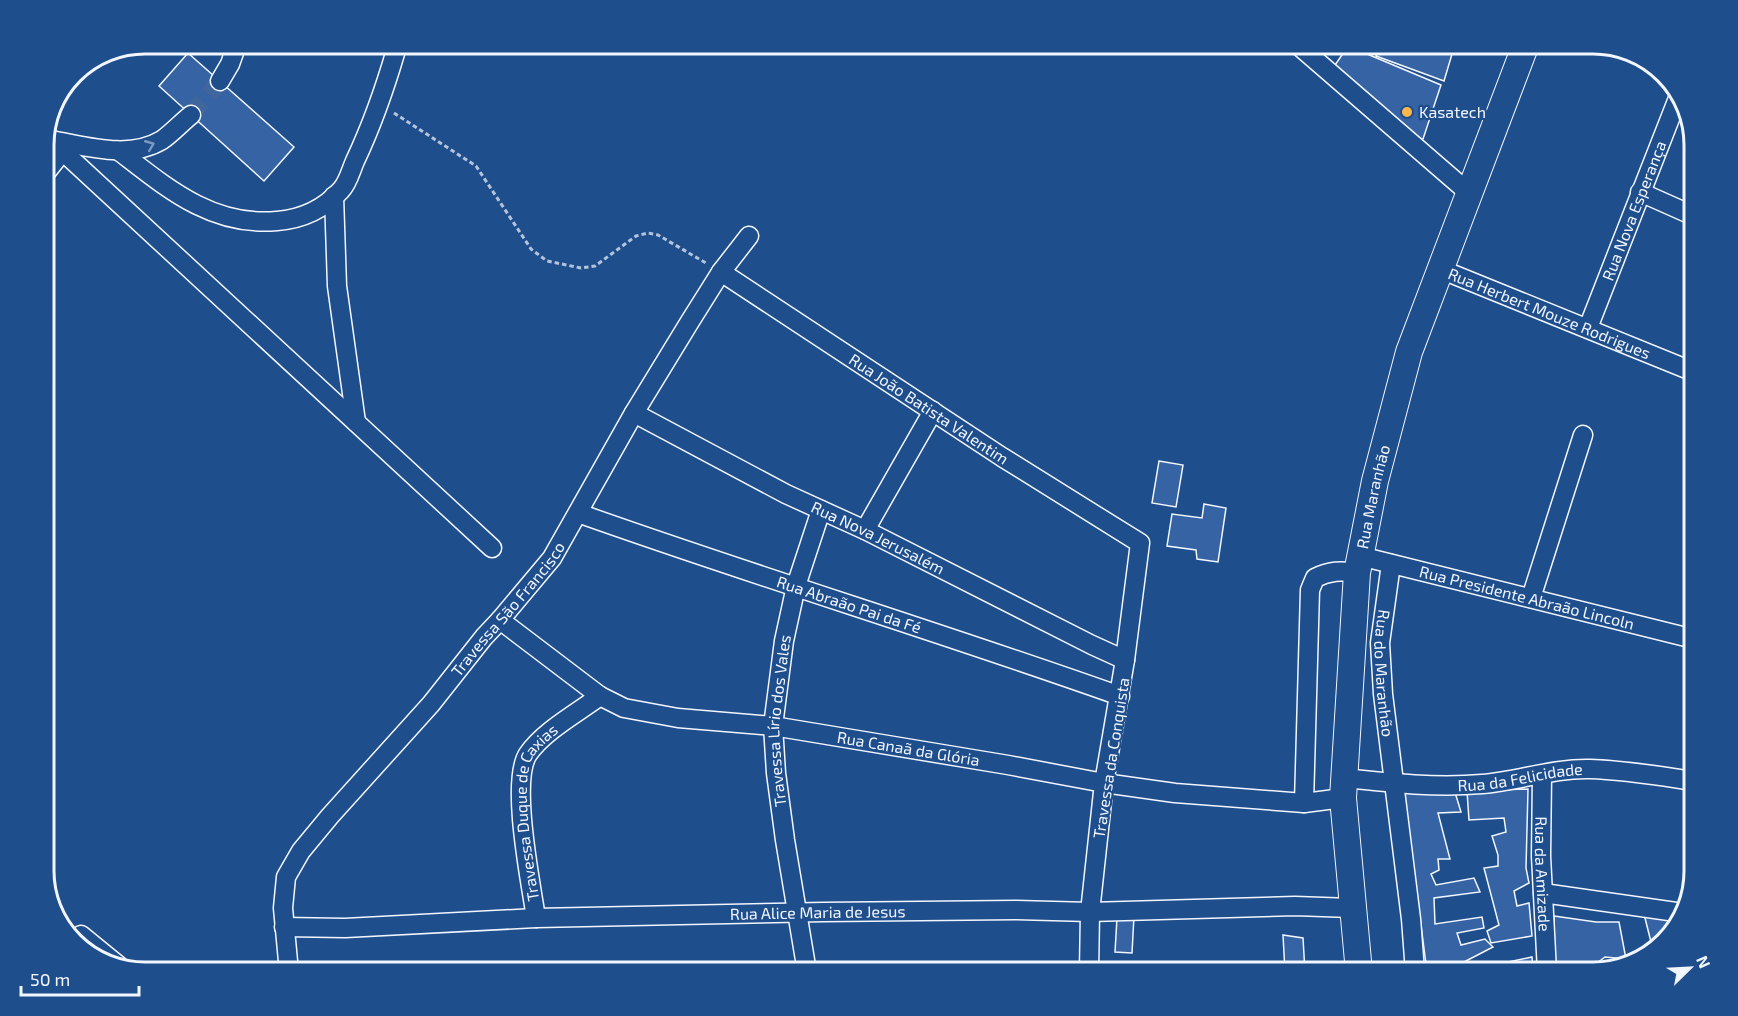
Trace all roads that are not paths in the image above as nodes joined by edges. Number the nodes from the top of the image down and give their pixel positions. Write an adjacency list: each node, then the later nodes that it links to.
1 (234, 54): 5 (street)
2 (395, 54): 13 (street)
3 (1308, 54): 12 (street)
4 (1522, 54): 12 (highway, Rua Maranhão)
5 (220, 81)
6 (1675, 105): 11 (street, Rua Nova Esperança)
7 (191, 115): 10 (street, one-way to 7)
8 (54, 142): 10 (street)
9 (54, 143): 22 (street)
10 (119, 151): 13 (street)
11 (1640, 192): 14 (street); 18 (street, Rua Nova Esperança)
12 (1469, 193): 16 (highway, Rua Maranhão)
13 (334, 196): 22 (street)
14 (1684, 212)
15 (749, 236): 17 (street, Travessa São Francisco)
16 (1440, 270): 18 (street, Rua Herbert Mouze Rodrigues); 29 (highway, Rua Maranhão)
17 (721, 272): 20 (street, Rua João Batista Valentim); 21 (street, Travessa São Francisco)
18 (1587, 328): 19 (street, Rua Herbert Mouze Rodrigues)
19 (1684, 368)
20 (933, 411): 26 (street); 27 (street, Rua João Batista Valentim)
21 (634, 413): 24 (street, Rua Nova Jerusalém); 25 (street, Travessa São Francisco)
22 (356, 422): 28 (street)
23 (1583, 435): 32 (street)
24 (821, 510): 26 (street, Rua Nova Jerusalém); 31 (street, Travessa Lírio dos Vales)
25 (578, 513): 31 (street, Rua Abraão Pai da Fé); 33 (street, Travessa São Francisco)
26 (865, 530): 35 (street, Rua Nova Jerusalém)
27 (1140, 543): 35 (street, Travessa da Conquista)
28 (492, 548)
29 (1358, 564): 30 (street, Rua Presidente Abraão Lincoln); 43 (highway, Rua Maranhão); 44 (street)
30 (1391, 564): 32 (street, Rua Presidente Abraão Lincoln); 42 (street, Rua do Maranhão)
31 (796, 586): 37 (street, Rua Abraão Pai da Fé); 38 (street, Travessa Lírio dos Vales)
32 (1531, 598): 34 (street, Rua Presidente Abraão Lincoln)
33 (500, 620): 36 (street, Rua Canaã da Glória); 51 (street, Travessa São Francisco)
34 (1684, 635)
35 (1125, 660): 37 (street, Travessa da Conquista)
36 (600, 696): 38 (street, Rua Canaã da Glória); 50 (street, Travessa Duque de Caxias)
37 (1120, 696): 41 (street, Travessa da Conquista)
38 (773, 726): 41 (street, Rua Canaã da Glória); 49 (street, Travessa Lírio dos Vales)
39 (1542, 775): 40 (street, Rua da Felicidade); 42 (street, Rua da Felicidade); 45 (street, Rua da Amizade)
40 (1684, 779)
41 (1104, 783): 44 (street, Rua Canaã da Glória); 47 (street, Travessa da Conquista)
42 (1394, 783): 43 (street, Rua da Felicidade); 58 (street)
43 (1344, 788): 44 (street, Rua Canaã da Glória); 46 (highway, Rua Maranhão)
44 (1304, 803)
45 (1543, 893): 48 (street); 59 (street, Rua da Amizade)
46 (1352, 908): 47 (street, Rua Alice Maria de Jesus); 57 (highway, Rua Maranhão)
47 (1090, 912): 49 (street, Rua Alice Maria de Jesus); 56 (street, Travessa da Conquista)
48 (1674, 912)
49 (797, 913): 50 (street, Rua Alice Maria de Jesus); 55 (street, Travessa Lírio dos Vales)
50 (536, 918): 51 (street, Rua Alice Maria de Jesus)
51 (284, 927): 54 (street, Travessa São Francisco)
52 (81, 935): 53 (street)
53 (100, 950)
54 (288, 962)
55 (805, 962)
56 (1089, 962)
57 (1358, 962)
58 (1414, 962)
59 (1546, 962)

